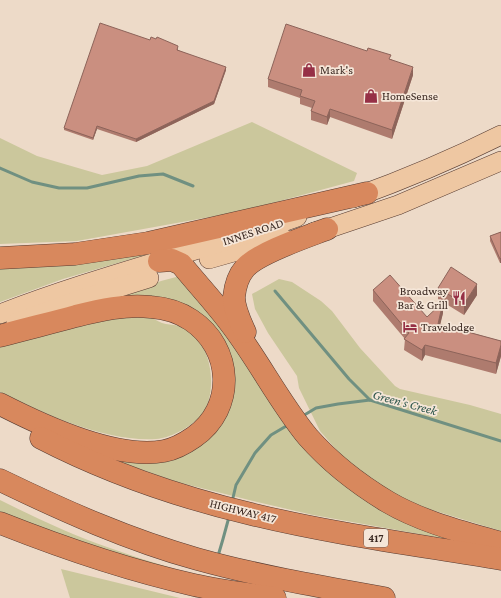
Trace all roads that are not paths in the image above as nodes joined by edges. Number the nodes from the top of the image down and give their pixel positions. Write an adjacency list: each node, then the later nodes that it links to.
1 (501, 135): 3 (main road, INNES ROAD)
2 (501, 161): 4 (main road, INNES ROAD)
3 (367, 193): 5 (highway); 6 (main road, INNES ROAD)
4 (327, 229): 7 (main road, INNES ROAD); 11 (highway)
5 (0, 258)
6 (159, 261): 7 (highway); 8 (main road, INNES ROAD)
7 (184, 268): 9 (main road, INNES ROAD); 11 (highway)
8 (0, 314)
9 (0, 330)
10 (0, 336): 12 (highway)
11 (264, 373): 18 (highway)
12 (0, 404)
13 (0, 416): 19 (highway, HIGHWAY 417 / 417)
14 (0, 480): 16 (highway)
15 (0, 485): 16 (highway)
16 (49, 504): 21 (highway)
17 (0, 524): 20 (highway)
18 (501, 543)
19 (501, 559)
20 (275, 598)
21 (384, 598)

